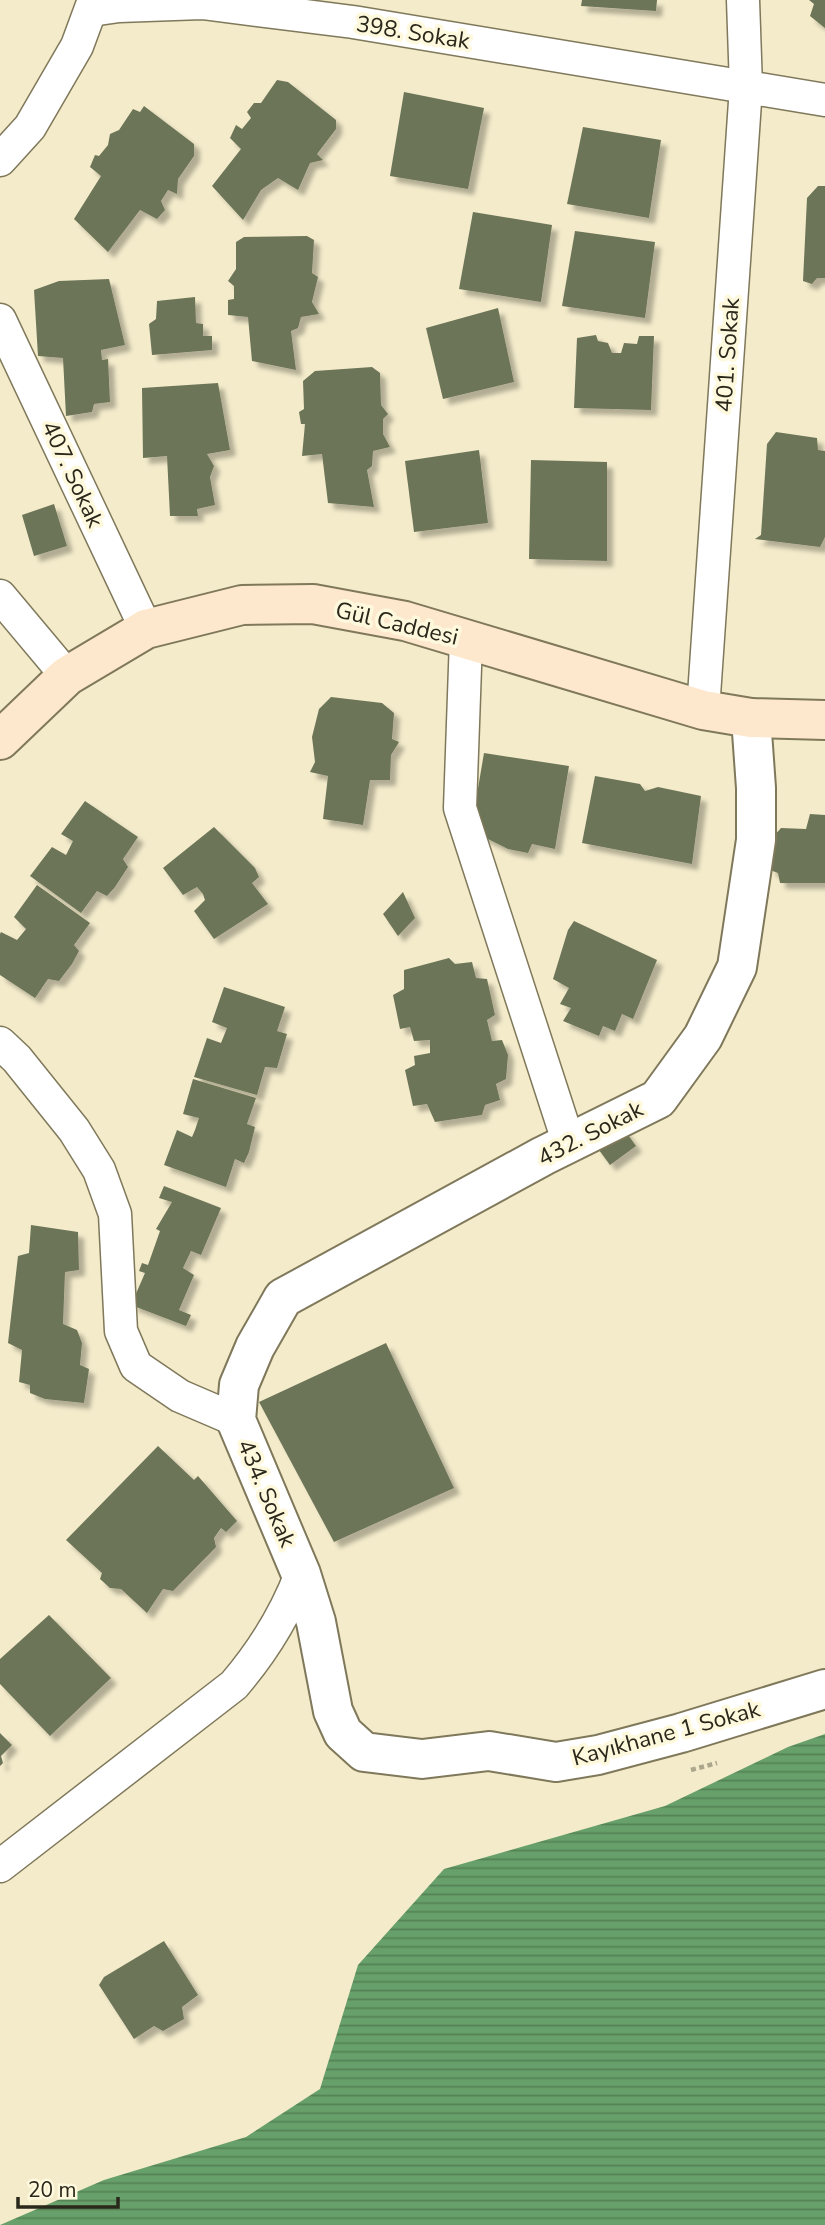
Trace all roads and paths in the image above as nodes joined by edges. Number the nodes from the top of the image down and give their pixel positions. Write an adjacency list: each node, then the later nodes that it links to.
1 (743, 0): 3 (street, 401. Sokak)
2 (92, 5): 3 (street, 398. Sokak); 5 (street, 398. Sokak)
3 (746, 87): 4 (street, 398. Sokak); 11 (street, 401. Sokak)
4 (825, 100)
5 (0, 160)
6 (0, 320): 8 (street, 407. Sokak)
7 (0, 596): 10 (street)
8 (146, 629): 9 (main road, Gül Caddesi); 10 (main road, Gül Caddesi)
9 (466, 639): 11 (main road, Gül Caddesi); 16 (street)
10 (67, 676): 14 (main road, Gül Caddesi)
11 (703, 710): 12 (main road, Gül Caddesi)
12 (751, 718): 13 (main road, Gül Caddesi); 16 (street, 432. Sokak)
13 (825, 720)
14 (0, 740)
15 (0, 1043): 17 (street, 434. Sokak)
16 (569, 1144): 17 (street, 432. Sokak)
17 (236, 1420): 18 (street, 434. Sokak)
18 (301, 1574): 19 (street, Kayıkhane 1 Sokak); 20 (street, 434. Sokak)
19 (825, 1689)
20 (0, 1866)

